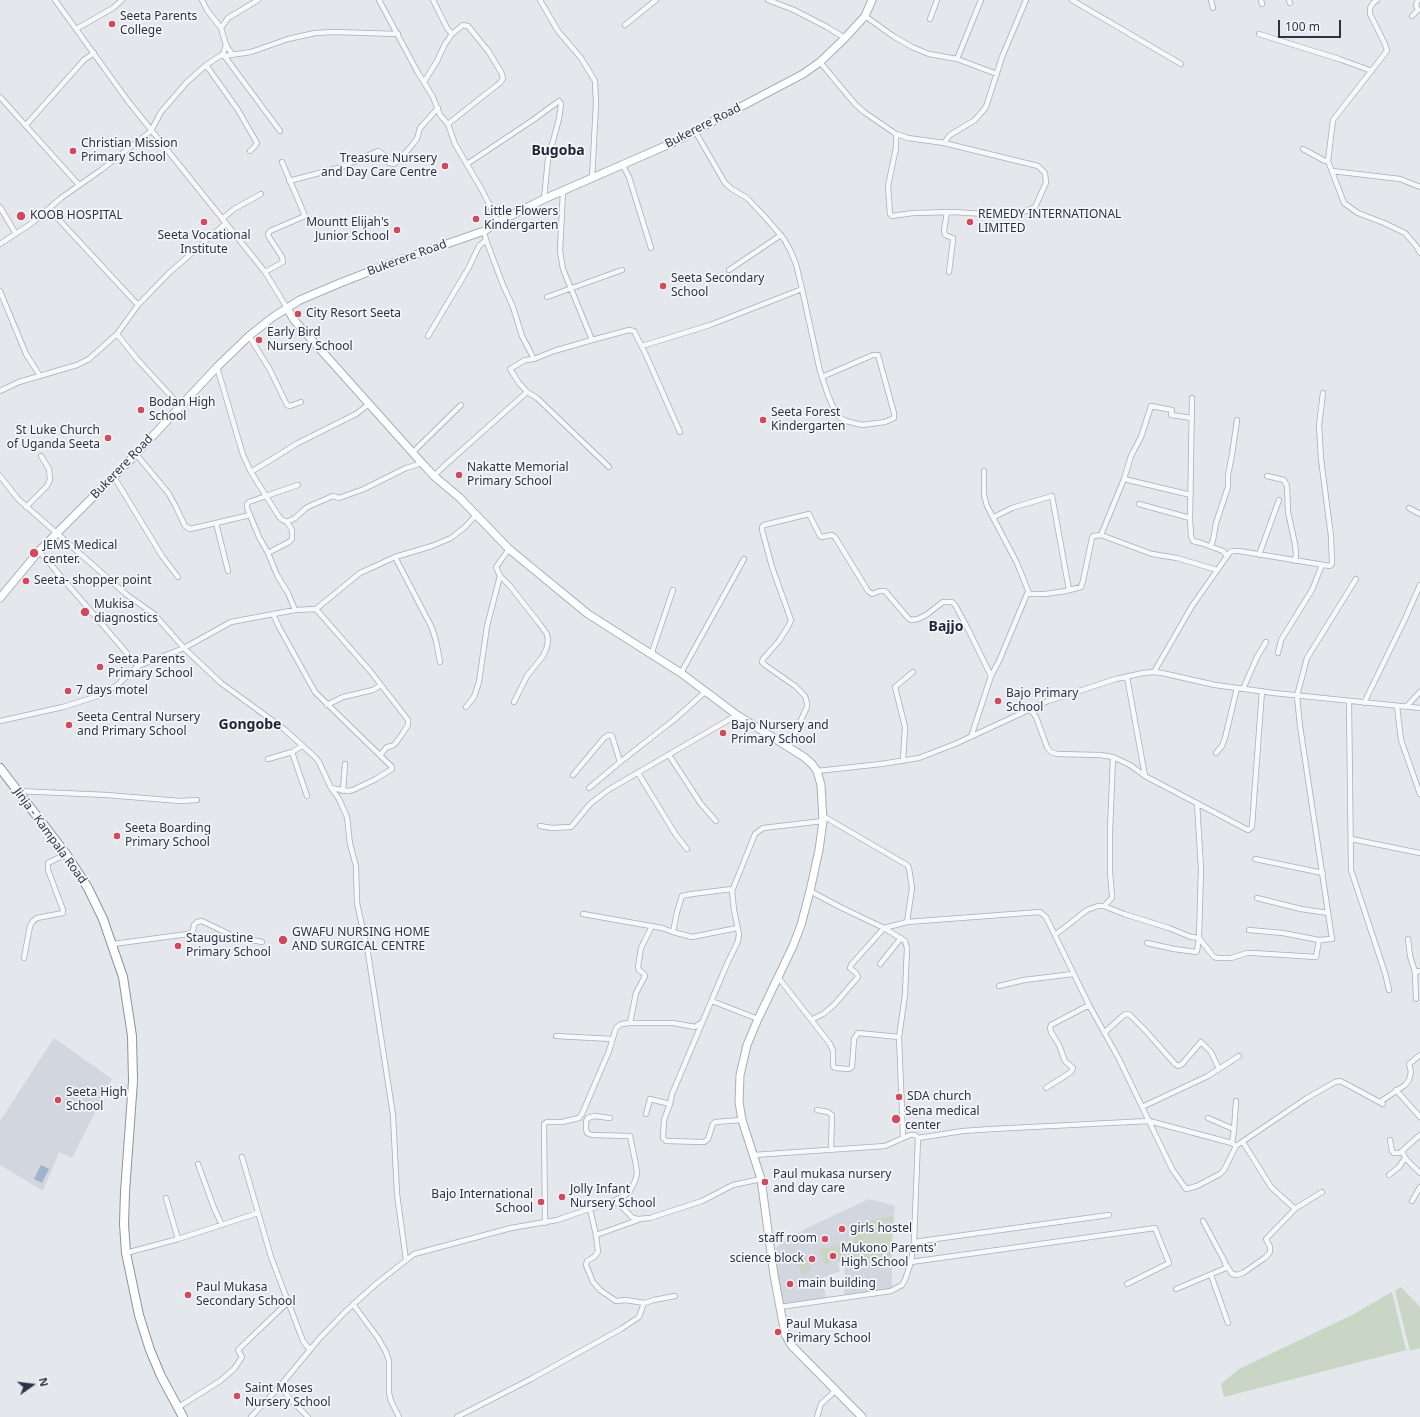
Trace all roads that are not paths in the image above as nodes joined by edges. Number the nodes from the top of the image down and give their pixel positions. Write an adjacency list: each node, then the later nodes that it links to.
1 (55, 0): 24 (street)
2 (122, 0): 24 (street)
3 (202, 0): 23 (street)
4 (258, 0): 23 (street)
5 (379, 0): 25 (street)
6 (434, 0): 26 (street)
7 (540, 0): 56 (street)
8 (656, 0): 22 (street)
9 (768, 0): 28 (street)
10 (872, 0): 19 (street, Bukerere Road)
11 (937, 0): 21 (street)
12 (981, 0): 33 (street)
13 (1026, 0): 38 (street)
14 (1211, 0): 18 (street)
15 (1377, 0): 37 (street)
16 (1418, 0): 20 (street)
17 (1076, 1): 35 (street)
18 (1213, 8)
19 (865, 16): 28 (street, Bukerere Road); 33 (street)
20 (1412, 16)
21 (930, 19)
22 (625, 26)
23 (221, 28): 29 (street)
24 (76, 29): 30 (street)
25 (398, 34): 32 (street); 39 (street)
26 (452, 34): 39 (street); 42 (street)
27 (1259, 34): 37 (street)
28 (845, 38): 34 (street, Bukerere Road)
29 (226, 45): 31 (street); 32 (street)
30 (94, 53): 43 (street); 45 (street)
31 (223, 54): 32 (street); 36 (street); 44 (street)
32 (232, 54)
33 (957, 59): 38 (street)
34 (820, 62): 46 (street, Bukerere Road); 47 (street)
35 (1180, 64)
36 (206, 65): 45 (street); 50 (street)
37 (1372, 71): 51 (street)
38 (997, 74): 48 (street)
39 (424, 82): 41 (street)
40 (0, 97): 43 (street)
41 (438, 108): 42 (street); 57 (street)
42 (448, 124): 53 (street)
43 (26, 125): 58 (street)
44 (280, 130)
45 (151, 131): 58 (street); 66 (street)
46 (694, 131): 54 (street, Bukerere Road); 71 (street)
47 (896, 134): 48 (street); 65 (street)
48 (944, 143): 65 (street)
49 (1303, 149): 51 (street)
50 (250, 150)
51 (1328, 161): 55 (street)
52 (282, 162): 57 (street)
53 (467, 164): 62 (street); 67 (street)
54 (623, 166): 56 (street, Bukerere Road); 74 (street)
55 (1332, 171): 59 (street); 75 (street)
56 (592, 179): 60 (street, Bukerere Road)
57 (289, 181): 78 (street)
58 (79, 185): 64 (street)
59 (1420, 187)
60 (562, 191): 62 (street, Bukerere Road); 80 (street)
61 (261, 194): 66 (street)
62 (544, 199): 67 (street, Bukerere Road)
63 (0, 207): 70 (street)
64 (49, 209): 70 (street); 84 (street)
65 (947, 212): 79 (street)
66 (222, 219): 68 (street)
67 (498, 222): 69 (street, Bukerere Road)
68 (226, 224): 78 (street); 84 (street)
69 (484, 231): 72 (street); 85 (street, Bukerere Road)
70 (16, 234): 73 (street)
71 (781, 235): 77 (street); 81 (street)
72 (486, 240): 88 (street); 91 (street)
73 (0, 244)
74 (651, 248)
75 (1420, 253)
76 (622, 270): 80 (street)
77 (729, 270)
78 (265, 272): 85 (street)
79 (949, 272)
80 (571, 289): 83 (street); 89 (street)
81 (802, 289): 90 (street); 94 (street)
82 (0, 291): 93 (street)
83 (547, 297)
84 (138, 305): 86 (street)
85 (287, 308): 87 (street, Bukerere Road); 100 (street)
86 (117, 334): 93 (street); 102 (street)
87 (249, 336): 92 (street, Bukerere Road); 99 (street)
88 (428, 336)
89 (592, 340): 90 (street); 91 (street)
90 (642, 346): 105 (street)
91 (534, 359): 96 (street)
92 (217, 366): 102 (street, Bukerere Road); 112 (street)
93 (40, 376): 95 (street)
94 (822, 376): 94 (street)
95 (0, 391)
96 (528, 392): 110 (street); 114 (street)
97 (1323, 394): 143 (street)
98 (1192, 398): 103 (street)
99 (301, 402)
100 (369, 404): 106 (street); 112 (street)
101 (461, 405): 106 (street)
102 (180, 406): 107 (street, Bukerere Road)
103 (1192, 418): 117 (street); 119 (street)
104 (1237, 420): 134 (street)
105 (680, 432)
106 (413, 452): 109 (street)
107 (136, 454): 116 (street, Bukerere Road); 131 (street)
108 (41, 456): 123 (street)
109 (421, 462): 114 (street); 130 (street)
110 (608, 466)
111 (984, 471): 128 (street)
112 (251, 472): 120 (street)
113 (0, 476): 123 (street)
114 (434, 476): 127 (street)
115 (1267, 476): 142 (street)
116 (114, 477): 132 (street, Bukerere Road); 147 (street)
117 (1124, 479): 119 (street); 133 (street)
118 (298, 485): 120 (street)
119 (1191, 495): 129 (street)
120 (266, 496): 126 (street); 130 (street)
121 (1279, 500): 138 (street)
122 (1139, 504): 129 (street)
123 (26, 507): 132 (street)
124 (1409, 508): 125 (street)
125 (1420, 514)
126 (250, 515): 131 (street); 137 (street)
127 (476, 515): 135 (street); 140 (street)
128 (994, 517): 151 (street); 152 (street)
129 (1190, 518): 134 (street)
130 (287, 522): 137 (street)
131 (216, 523): 145 (street)
132 (58, 534): 136 (street, Bukerere Road); 158 (street)
133 (1101, 535): 144 (street); 151 (street)
134 (1211, 546): 139 (street)
135 (509, 549): 146 (street); 160 (street)
136 (39, 551): 153 (street, Bukerere Road); 162 (street)
137 (268, 554): 155 (street)
138 (1259, 555): 139 (street); 142 (street)
139 (1227, 556): 144 (street)
140 (395, 557): 154 (street); 161 (street)
141 (744, 559): 165 (street)
142 (1294, 561): 143 (street)
143 (1322, 565): 159 (street)
144 (1217, 570): 164 (street)
145 (228, 571)
146 (500, 576): 175 (street); 180 (street)
147 (178, 577)
148 (1356, 579): 174 (street)
149 (1420, 585): 177 (street)
150 (673, 590): 160 (street)
151 (1069, 590): 152 (street)
152 (1029, 593): 166 (street)
153 (0, 598)
154 (316, 609): 155 (street); 168 (street)
155 (295, 610): 156 (street)
156 (273, 614): 158 (street); 178 (street)
157 (1266, 642): 170 (street)
158 (184, 648): 162 (street); 187 (street)
159 (1278, 653)
160 (651, 655): 165 (street)
161 (440, 662)
162 (138, 666): 185 (street)
163 (913, 672): 195 (street)
164 (1154, 672): 167 (street); 169 (street)
165 (681, 673): 172 (street)
166 (991, 676): 186 (street); 188 (street)
167 (1127, 677): 183 (street); 202 (street)
168 (381, 685): 178 (street); 190 (street)
169 (1237, 688): 170 (street); 191 (street)
170 (1243, 689): 171 (street)
171 (1262, 691): 174 (street); 210 (street)
172 (705, 692): 184 (street); 196 (street)
173 (1420, 692): 181 (street)
174 (1297, 696): 176 (street); 219 (street)
175 (514, 702)
176 (1350, 702): 177 (street); 214 (street)
177 (1364, 703): 179 (street)
178 (327, 705): 190 (street)
179 (1397, 706): 181 (street); 207 (street)
180 (466, 707)
181 (1406, 707): 182 (street)
182 (1420, 708)
183 (1030, 709): 186 (street); 193 (street)
184 (737, 715): 188 (street); 192 (street)
185 (0, 721)
186 (971, 737): 195 (street)
187 (302, 746): 189 (street); 203 (street)
188 (788, 748): 199 (street)
189 (292, 752): 194 (street); 208 (street)
190 (381, 754): 205 (street)
191 (1216, 754)
192 (669, 755): 200 (street); 212 (street)
193 (1113, 757): 202 (street); 223 (street)
194 (268, 760)
195 (903, 761): 199 (street)
196 (620, 762): 201 (street); 204 (street)
197 (345, 764): 205 (street)
198 (0, 768): 206 (highway, Jinja - Kampala Road)
199 (817, 771): 211 (street)
200 (638, 772): 213 (street); 215 (street)
201 (573, 775)
202 (1146, 776): 210 (street)
203 (331, 788): 205 (street); 307 (street)
204 (589, 788)
205 (343, 790)
206 (18, 791): 209 (street); 217 (highway, Jinja - Kampala Road)
207 (1420, 794)
208 (307, 796)
209 (197, 800)
210 (1197, 804): 234 (street)
211 (823, 818): 220 (street); 221 (street); 226 (street)
212 (716, 821)
213 (540, 826)
214 (1351, 840): 216 (street); 247 (street)
215 (687, 849)
216 (1420, 853)
217 (66, 854): 239 (highway, Jinja - Kampala Road); 240 (street)
218 (1255, 859): 219 (street)
219 (1322, 874): 224 (street)
220 (732, 889): 228 (street); 231 (street)
221 (810, 890): 229 (street); 245 (street)
222 (1257, 898): 224 (street)
223 (1104, 906): 232 (street); 234 (street)
224 (1328, 913): 236 (street)
225 (583, 914): 227 (street)
226 (908, 922): 229 (street); 232 (street)
227 (652, 926): 231 (street); 254 (street)
228 (737, 928): 231 (street); 249 (street)
229 (884, 928): 233 (street); 252 (street)
230 (1250, 930): 236 (street)
231 (673, 932)
232 (1055, 934): 244 (street)
233 (901, 938): 241 (street); 257 (street)
234 (1199, 938): 236 (street); 238 (street)
235 (1408, 939): 243 (street)
236 (1319, 940)
237 (262, 942): 239 (street)
238 (1147, 942)
239 (113, 944): 306 (highway, Jinja - Kampala Road)
240 (24, 958)
241 (880, 964)
242 (1420, 971): 243 (street)
243 (1414, 972): 248 (street)
244 (1074, 974): 246 (street); 250 (street)
245 (778, 978): 251 (street); 252 (street)
246 (999, 986)
247 (1389, 990)
248 (1416, 999)
249 (712, 1001): 251 (street); 253 (street)
250 (1088, 1005): 255 (street); 262 (street)
251 (758, 1019): 272 (street)
252 (811, 1020): 257 (street)
253 (702, 1022): 254 (street); 265 (street)
254 (630, 1023): 258 (street)
255 (1104, 1033): 261 (street); 266 (street)
256 (556, 1036): 258 (street)
257 (899, 1038): 276 (street)
258 (612, 1039): 301 (street)
259 (1420, 1055): 263 (street)
260 (1239, 1056): 261 (street)
261 (1219, 1069): 266 (street)
262 (1046, 1088)
263 (1396, 1090): 269 (street); 279 (street)
264 (1236, 1101): 274 (street)
265 (670, 1104): 268 (street); 272 (street)
266 (1142, 1107): 273 (street)
267 (817, 1110): 281 (street)
268 (646, 1114)
269 (1420, 1117)
270 (610, 1118): 293 (street)
271 (1208, 1118): 274 (street)
272 (742, 1120): 283 (street)
273 (1149, 1121): 277 (street); 280 (street); 280 (street)
274 (1234, 1130): 280 (street)
275 (1420, 1135): 282 (street)
276 (903, 1137): 277 (street); 281 (street)
277 (918, 1138): 305 (street)
278 (1390, 1140): 282 (street)
279 (1243, 1142): 280 (street); 295 (street)
280 (1234, 1145)
281 (832, 1150): 283 (street)
282 (1402, 1151): 285 (street)
283 (754, 1155): 289 (street)
284 (242, 1157): 297 (street)
285 (1405, 1158): 287 (street); 288 (street)
286 (198, 1164): 302 (street)
287 (1420, 1173)
288 (1389, 1175)
289 (761, 1179): 299 (street); 317 (street)
290 (1420, 1187): 294 (street)
291 (1322, 1192): 295 (street)
292 (166, 1198): 304 (street)
293 (613, 1201): 296 (street); 299 (street)
294 (1412, 1201)
295 (1296, 1208): 309 (street)
296 (590, 1209): 301 (street); 303 (street)
297 (258, 1213): 302 (street); 314 (street)
298 (1109, 1215): 305 (street)
299 (638, 1220): 303 (street)
300 (1203, 1221): 309 (street)
301 (545, 1223): 307 (street)
302 (222, 1225): 304 (street)
303 (596, 1235): 315 (street)
304 (178, 1239): 306 (street)
305 (914, 1242): 308 (street)
306 (126, 1253): 322 (highway, Jinja - Kampala Road)
307 (406, 1260): 316 (street)
308 (911, 1262): 311 (street); 317 (street)
309 (1227, 1266): 310 (street)
310 (1211, 1275): 312 (street); 318 (street)
311 (1128, 1284)
312 (1176, 1289)
313 (675, 1296): 315 (street)
314 (288, 1302): 319 (street); 322 (street)
315 (644, 1303): 323 (street)
316 (353, 1304): 319 (street); 327 (street)
317 (780, 1307): 321 (street)
318 (1228, 1323)
319 (310, 1350): 320 (street)
320 (280, 1386): 325 (street); 326 (street)
321 (836, 1390): 329 (street); 330 (street)
322 (178, 1408): 324 (highway, Jinja - Kampala Road)
323 (466, 1415): 328 (street)
324 (183, 1417)
325 (251, 1417)
326 (308, 1417)
327 (399, 1417)
328 (457, 1417)
329 (817, 1417)
330 (862, 1417)

